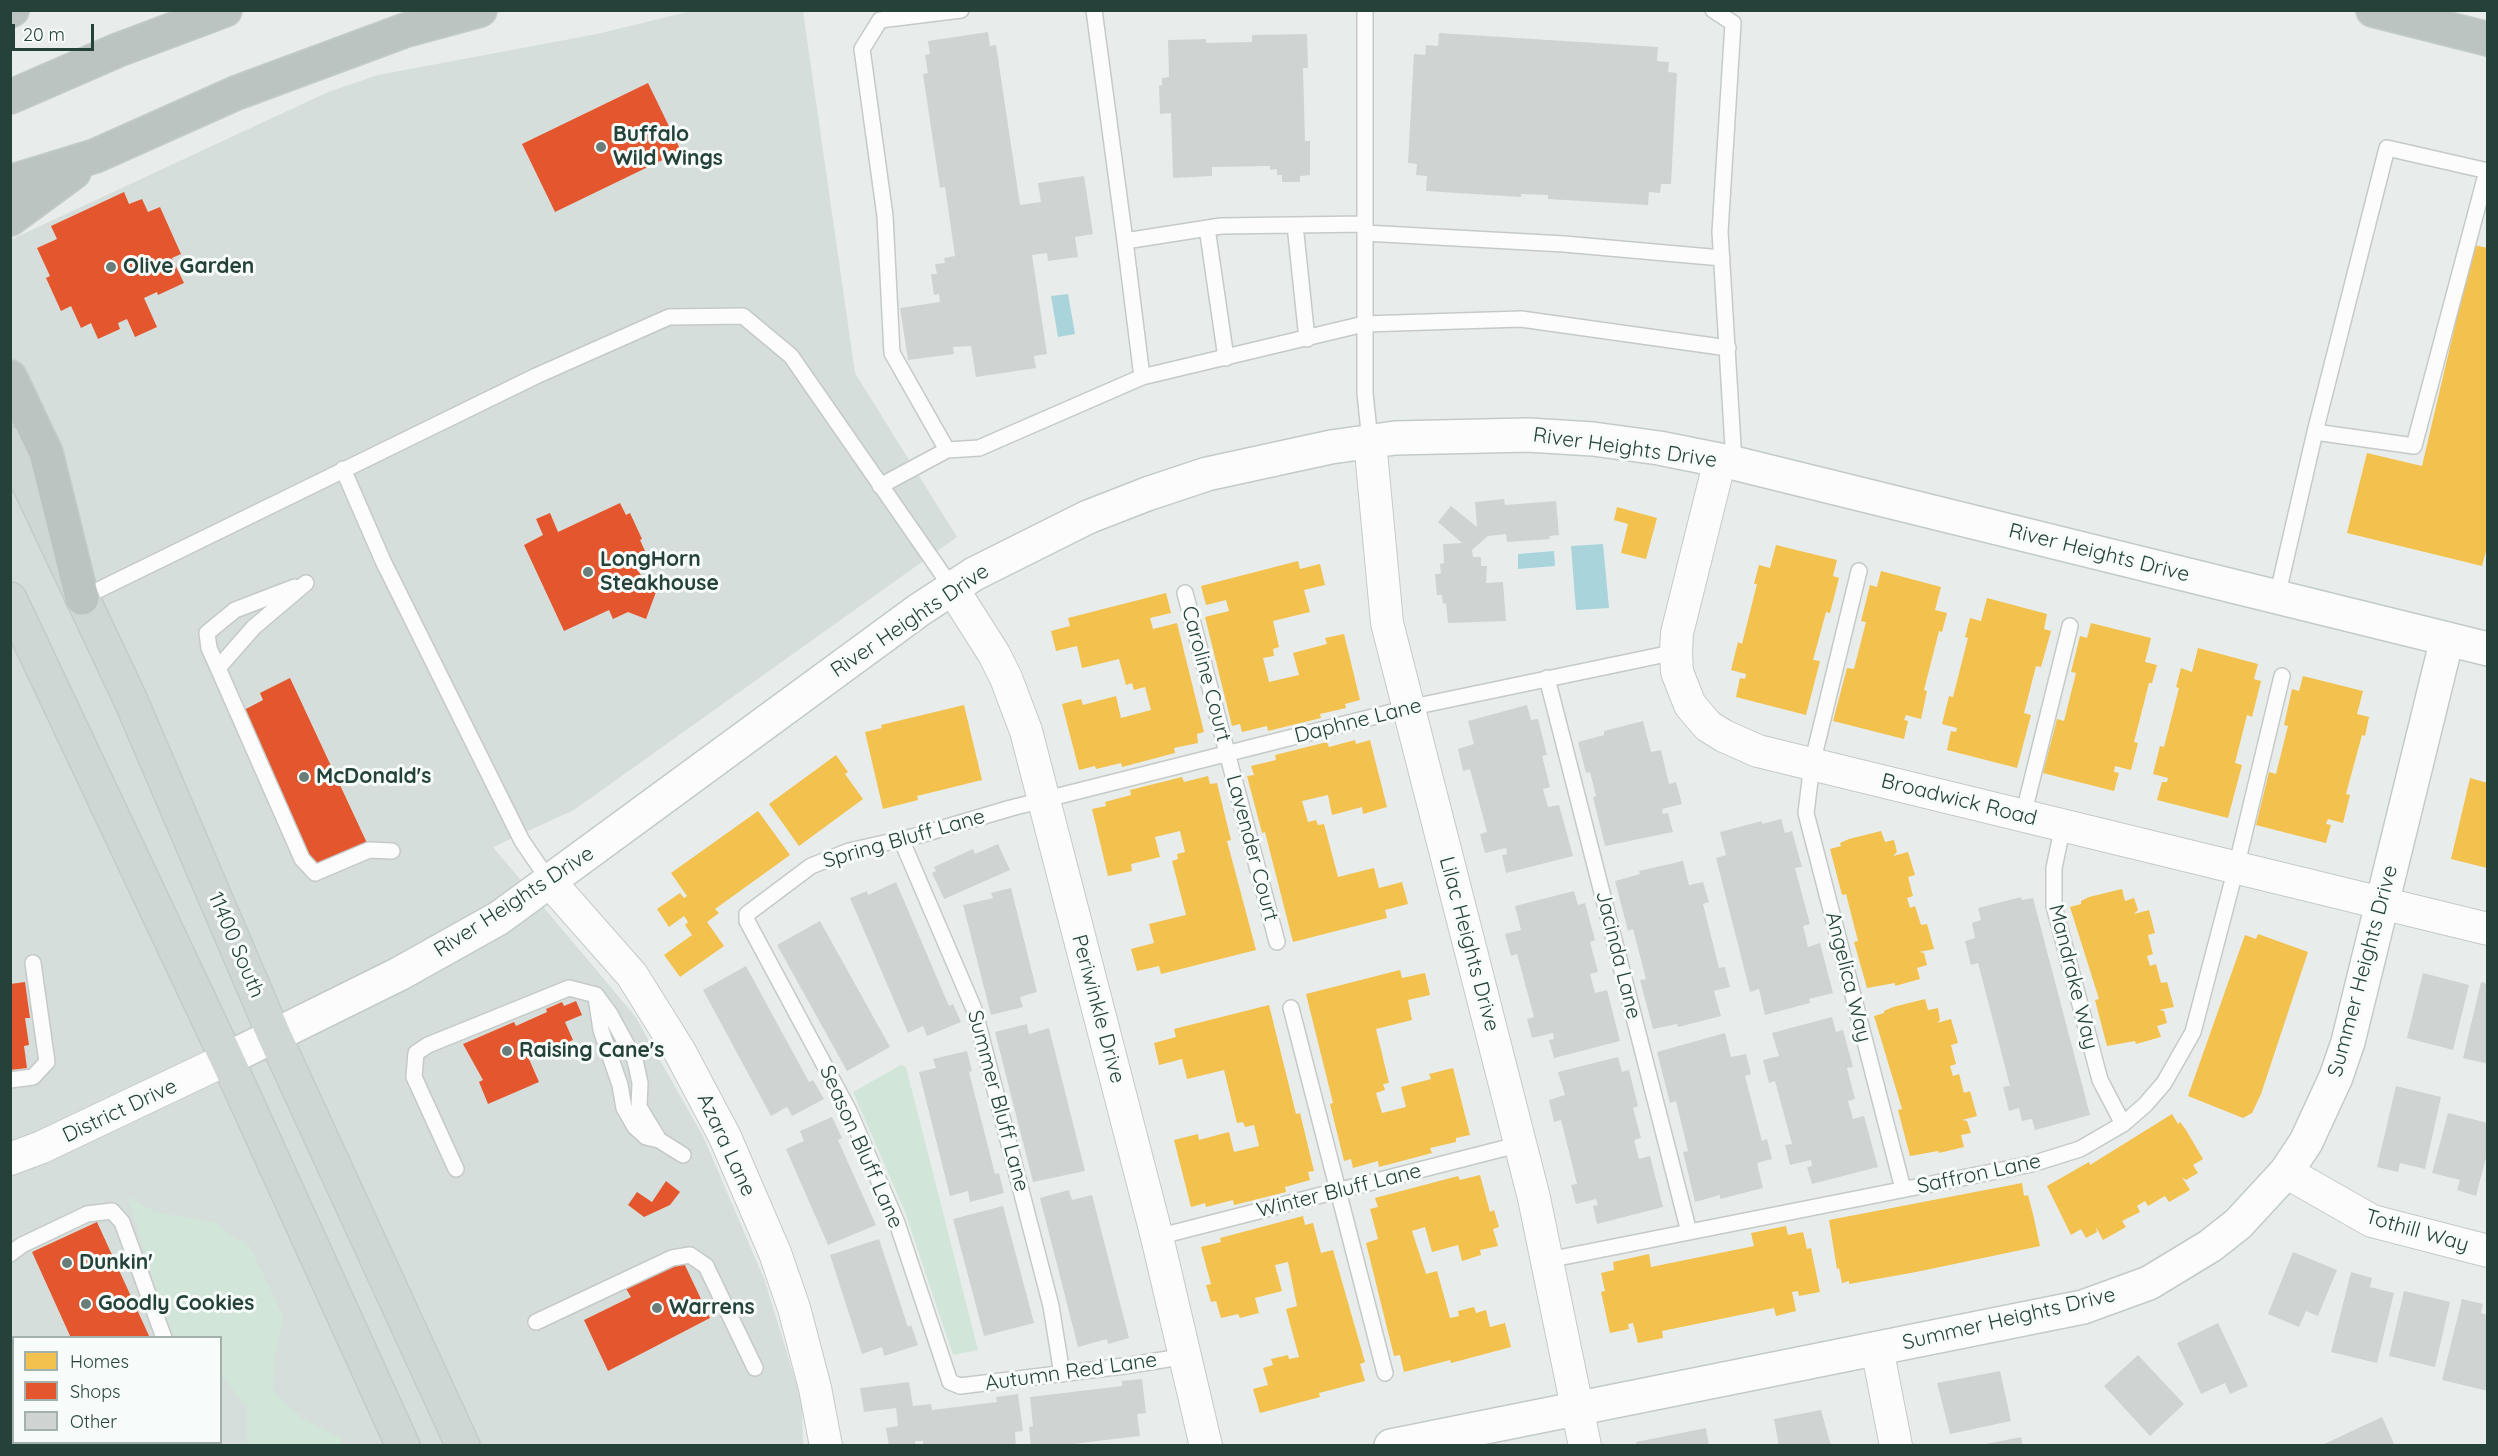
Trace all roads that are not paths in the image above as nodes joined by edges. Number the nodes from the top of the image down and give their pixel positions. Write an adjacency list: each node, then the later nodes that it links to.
1 (225, 10): 9 (highway)
2 (480, 10): 10 (highway)
3 (961, 10): 28 (lane)
4 (1094, 10): 17 (lane)
5 (1365, 10): 16 (lane)
6 (1713, 10): 18 (lane)
7 (2373, 10): 8 (highway)
8 (2487, 39)
9 (10, 97)
10 (96, 156): 12 (highway); 13 (highway)
11 (2487, 171): 25 (lane); 25 (lane)
12 (10, 182)
13 (10, 219)
14 (1295, 225): 15 (lane); 16 (lane); 20 (lane)
15 (1206, 228): 17 (lane); 22 (lane)
16 (1365, 229): 18 (lane); 19 (lane)
17 (1125, 241): 24 (lane)
18 (1722, 258): 21 (lane)
19 (1364, 324): 20 (lane); 21 (lane); 26 (lane)
20 (1307, 339): 22 (lane)
21 (1728, 348): 29 (lane)
22 (1226, 358): 24 (lane)
23 (10, 377): 36 (highway)
24 (1142, 377): 28 (lane)
25 (2315, 432): 35 (lane)
26 (1370, 441): 29 (street, River Heights Drive); 33 (street, River Heights Drive); 45 (street, Lilac Heights Drive)
27 (10, 444): 36 (main road, 11400 South)
28 (947, 450): 31 (lane)
29 (1727, 461): 35 (street, River Heights Drive); 41 (street, Broadwick Road)
30 (342, 470): 31 (lane); 36 (lane); 54 (lane)
31 (880, 486): 33 (lane)
32 (1859, 571): 47 (lane, Angelica Way)
33 (952, 588): 48 (street, Periwinkle Drive); 54 (street, River Heights Drive)
34 (1185, 593): 46 (lane, Caroline Court)
35 (2277, 597): 39 (street, River Heights Drive)
36 (82, 598): 61 (main road, 11400 South)
37 (10, 599): 62 (main road)
38 (2070, 626): 49 (lane)
39 (2447, 639): 40 (street, River Heights Drive); 55 (street, Summer Heights Drive)
40 (2487, 649)
41 (1676, 652): 44 (lane, Daphne Lane); 47 (street, Broadwick Road)
42 (218, 668): 42 (lane); 52 (lane)
43 (2282, 676): 53 (lane, Saffron Lane)
44 (1547, 678): 45 (lane, Daphne Lane); 72 (lane, Jacinda Lane)
45 (1408, 708): 46 (lane, Daphne Lane); 65 (street, Lilac Heights Drive)
46 (1227, 754): 48 (lane, Daphne Lane); 58 (lane, Lavender Court)
47 (1812, 764): 49 (street, Broadwick Road); 70 (lane, Angelica Way)
48 (1044, 802): 51 (lane, Spring Bluff Lane); 73 (street, Periwinkle Drive)
49 (2023, 816): 50 (street, Broadwick Road)
50 (2063, 825): 53 (street, Broadwick Road); 64 (lane, Mandrake Way)
51 (901, 839): 56 (lane, Spring Bluff Lane); 83 (lane, Summer Bluff Lane)
52 (392, 851)
53 (2236, 868): 55 (street, Broadwick Road); 64 (lane, Saffron Lane)
54 (550, 882): 61 (street, River Heights Drive); 88 (street, Azara Lane)
55 (2382, 903): 57 (street, Broadwick Road); 69 (street, Summer Heights Drive)
56 (746, 918): 84 (lane, Season Bluff Lane)
57 (2487, 929)
58 (1277, 942)
59 (33, 963): 63 (lane)
60 (1291, 1008): 71 (lane)
61 (274, 1035): 62 (street, River Heights Drive); 87 (main road, 11400 South)
62 (227, 1059): 67 (street, District Drive); 86 (main road)
63 (10, 1080)
64 (2123, 1124): 70 (lane, Saffron Lane)
65 (1521, 1144): 71 (lane, Winter Bluff Lane); 76 (street, Lilac Heights Drive)
66 (683, 1155): 68 (lane)
67 (10, 1159)
68 (456, 1169)
69 (2286, 1172): 74 (street, Tothill Way); 79 (street, Summer Heights Drive)
70 (1903, 1189): 72 (lane, Saffron Lane)
71 (1338, 1191): 73 (lane, Winter Bluff Lane); 82 (lane)
72 (1689, 1232): 76 (lane, Saffron Lane)
73 (1157, 1237): 80 (street, Periwinkle Drive)
74 (2487, 1251)
75 (10, 1254): 78 (lane)
76 (1548, 1260): 85 (street, Lilac Heights Drive)
77 (536, 1323): 81 (lane)
78 (163, 1336)
79 (1877, 1348): 85 (street, Summer Heights Drive); 92 (street)
80 (1187, 1356): 83 (lane, Autumn Red Lane); 89 (street, Periwinkle Drive)
81 (754, 1368)
82 (1385, 1373)
83 (1062, 1374): 84 (lane, Autumn Red Lane)
84 (955, 1385)
85 (1578, 1408): 90 (street, Summer Heights Drive); 91 (street, Lilac Heights Drive)
86 (403, 1446)
87 (463, 1446)
88 (826, 1446)
89 (1206, 1446)
90 (1391, 1446)
91 (1585, 1446)
92 (1896, 1446)

